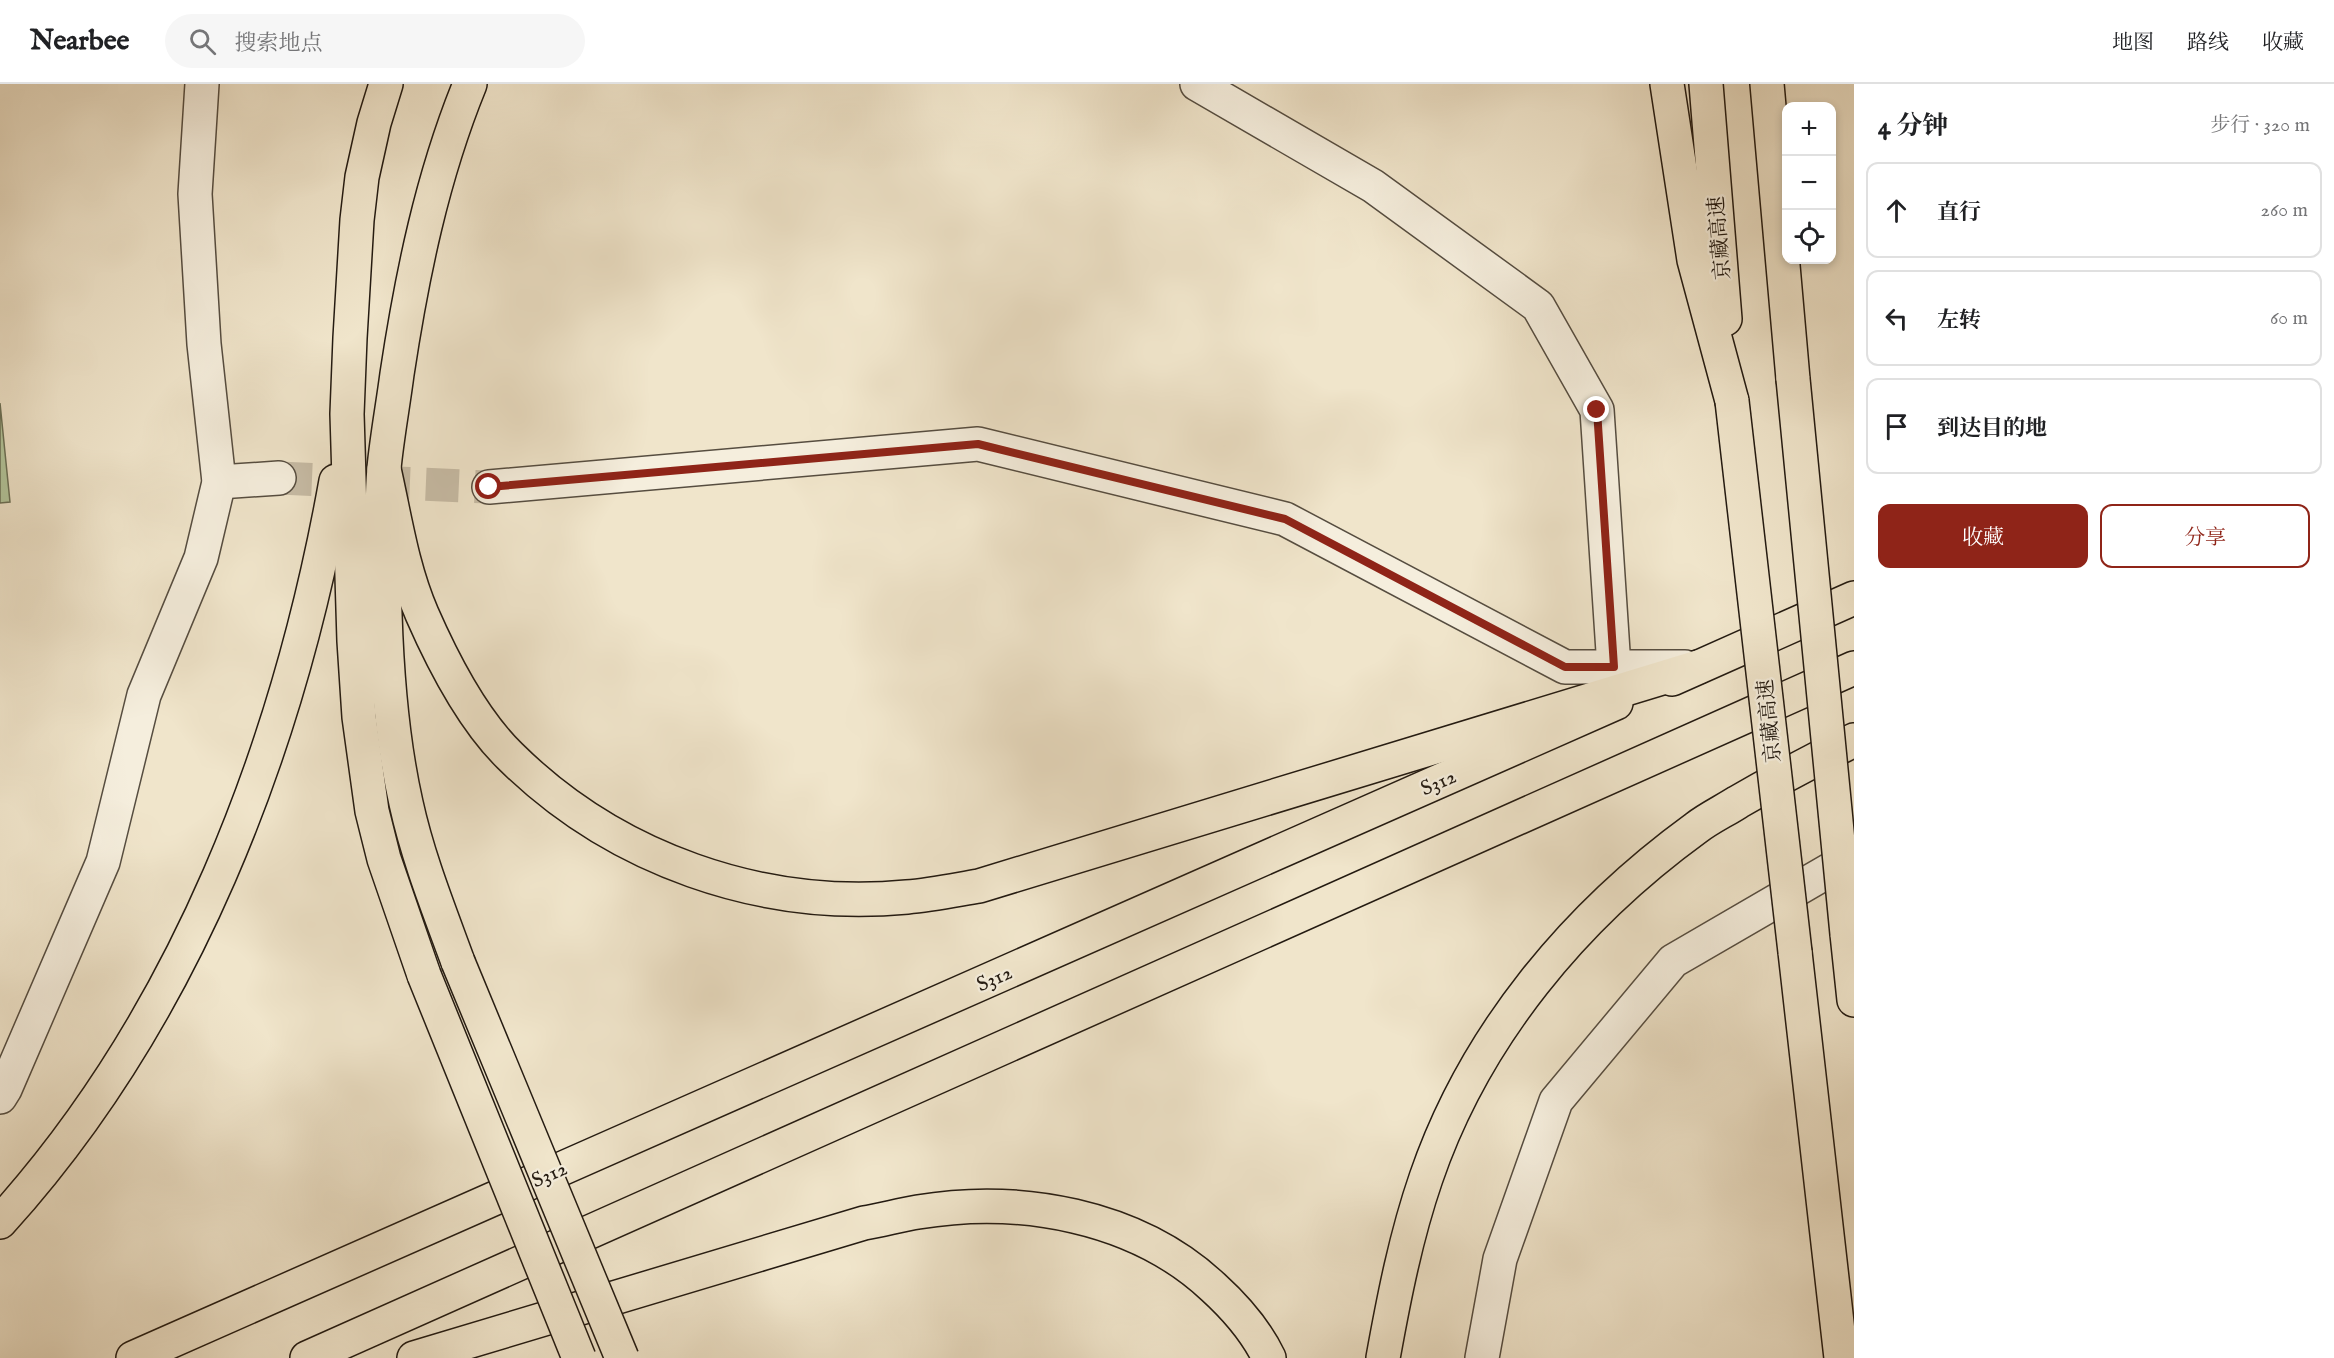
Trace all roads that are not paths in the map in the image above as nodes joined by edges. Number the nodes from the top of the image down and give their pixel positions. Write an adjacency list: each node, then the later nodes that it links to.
1 (202, 84): 12 (street)
2 (386, 84): 9 (main road)
3 (470, 84): 10 (main road)
4 (1197, 84): 15 (street)
5 (1667, 84): 8 (main road)
6 (1706, 84): 8 (main road, 京藏高速)
7 (1767, 84): 20 (main road, bridge)
8 (1732, 401): 31 (main road, 京藏高速, bridge)
9 (347, 414): 22 (main road); 26 (main road, bridge)
10 (384, 470): 16 (main road); 27 (main road, bridge)
11 (279, 478): 12 (street)
12 (219, 482): 21 (street)
13 (489, 487): 15 (street)
14 (1854, 598): 16 (main road, S312 / S312)
15 (1614, 667): 16 (street)
16 (1698, 667): 23 (main road, S312 / S312)
17 (1854, 668): 24 (main road)
18 (1854, 741): 29 (main road)
19 (1854, 856): 30 (street)
20 (1854, 1000)
21 (0, 1097)
22 (0, 1222)
23 (134, 1358)
24 (307, 1358)
25 (414, 1358): 28 (main road)
26 (579, 1358)
27 (622, 1358)
28 (1269, 1358)
29 (1383, 1358)
30 (1482, 1358)
31 (1841, 1358)

